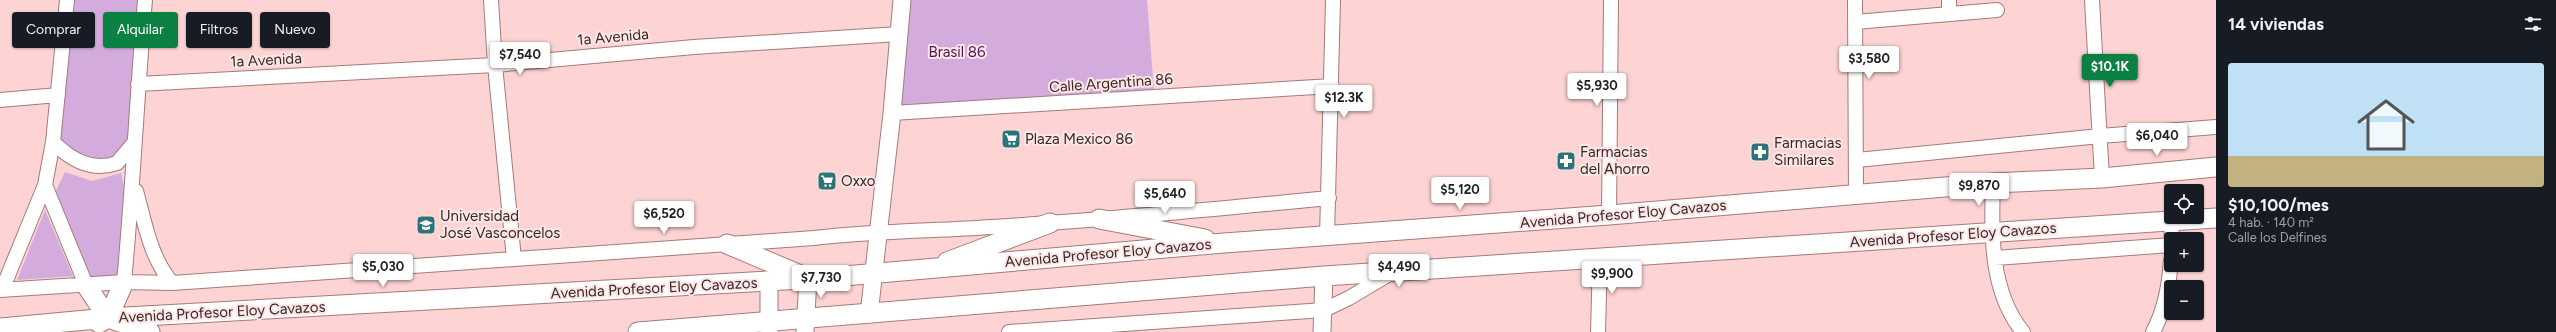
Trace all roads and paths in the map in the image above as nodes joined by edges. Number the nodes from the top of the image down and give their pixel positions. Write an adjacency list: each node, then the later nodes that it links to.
1 (67, 0): 17 (street)
2 (146, 0): 15 (street)
3 (491, 0): 14 (street)
4 (902, 0): 13 (street)
5 (1333, 0): 16 (street)
6 (1611, 0): 32 (street)
7 (1855, 0): 12 (street)
8 (1949, 0): 11 (street)
9 (2092, 0): 21 (street)
10 (1996, 10): 11 (street)
11 (1949, 14): 12 (street)
12 (1855, 22): 24 (street)
13 (899, 34): 14 (street, 1a Avenida); 19 (street)
14 (494, 65): 15 (street, 1a Avenida); 46 (street)
15 (138, 84): 23 (street)
16 (1332, 86): 19 (street, Calle Argentina 86); 31 (street)
17 (58, 95): 18 (street); 22 (street)
18 (0, 100)
19 (892, 114): 38 (street)
20 (2216, 127): 21 (street)
21 (2100, 136): 24 (street); 26 (street)
22 (53, 142): 23 (street); 29 (street)
23 (133, 144): 27 (street)
24 (1857, 160): 30 (street)
25 (2216, 167): 26 (main road, Avenida Profesor Eloy Cavazos)
26 (2102, 178): 28 (main road, Avenida Profesor Eloy Cavazos)
27 (134, 183): 54 (street); 55 (street)
28 (1993, 183): 30 (main road, Avenida Profesor Eloy Cavazos); 39 (street)
29 (45, 185): 56 (street); 57 (street)
30 (1856, 194): 32 (main road, Avenida Profesor Eloy Cavazos)
31 (1329, 198): 34 (street); 40 (street)
32 (1609, 215): 40 (main road, Avenida Profesor Eloy Cavazos)
33 (2216, 218): 35 (main road, Avenida Profesor Eloy Cavazos)
34 (1099, 219): 37 (street); 41 (main road)
35 (2204, 219)
36 (2164, 221): 39 (main road, Avenida Profesor Eloy Cavazos)
37 (1050, 223): 38 (street); 47 (main road)
38 (879, 231): 42 (street); 50 (street)
39 (1991, 233): 44 (main road, Avenida Profesor Eloy Cavazos); 45 (street)
40 (1327, 237): 41 (main road, Avenida Profesor Eloy Cavazos)
41 (1224, 243): 47 (main road, Avenida Profesor Eloy Cavazos)
42 (727, 244): 46 (street); 52 (main road)
43 (2164, 246): 45 (street)
44 (1600, 258): 49 (main road, Avenida Profesor Eloy Cavazos); 69 (street)
45 (1995, 258): 70 (street)
46 (514, 259): 55 (street)
47 (930, 269): 50 (main road, Avenida Profesor Eloy Cavazos)
48 (2170, 272): 71 (street)
49 (1391, 273): 51 (main road, Avenida Profesor Eloy Cavazos); 58 (street)
50 (874, 274): 52 (main road, Avenida Profesor Eloy Cavazos); 59 (street)
51 (1324, 276): 58 (street); 59 (main road, Avenida Profesor Eloy Cavazos)
52 (808, 278): 53 (main road, Avenida Profesor Eloy Cavazos); 61 (street)
53 (769, 281): 60 (main road, Avenida Profesor Eloy Cavazos); 62 (street)
54 (124, 282): 55 (street); 56 (street); 60 (main road)
55 (172, 283)
56 (86, 285): 57 (street); 60 (main road)
57 (1, 290)
58 (1324, 310): 67 (street); 68 (street)
59 (869, 314): 61 (main road, Avenida Profesor Eloy Cavazos)
60 (108, 318): 63 (main road, Avenida Profesor Eloy Cavazos); 64 (main road); 65 (main road)
61 (805, 325): 62 (main road, Avenida Profesor Eloy Cavazos)
62 (770, 327): 66 (main road, Avenida Profesor Eloy Cavazos)
63 (0, 328)
64 (84, 332)
65 (150, 332)
66 (638, 332)
67 (1009, 332)
68 (1322, 332)
69 (1598, 332)
70 (2023, 332)
71 (2153, 332)

